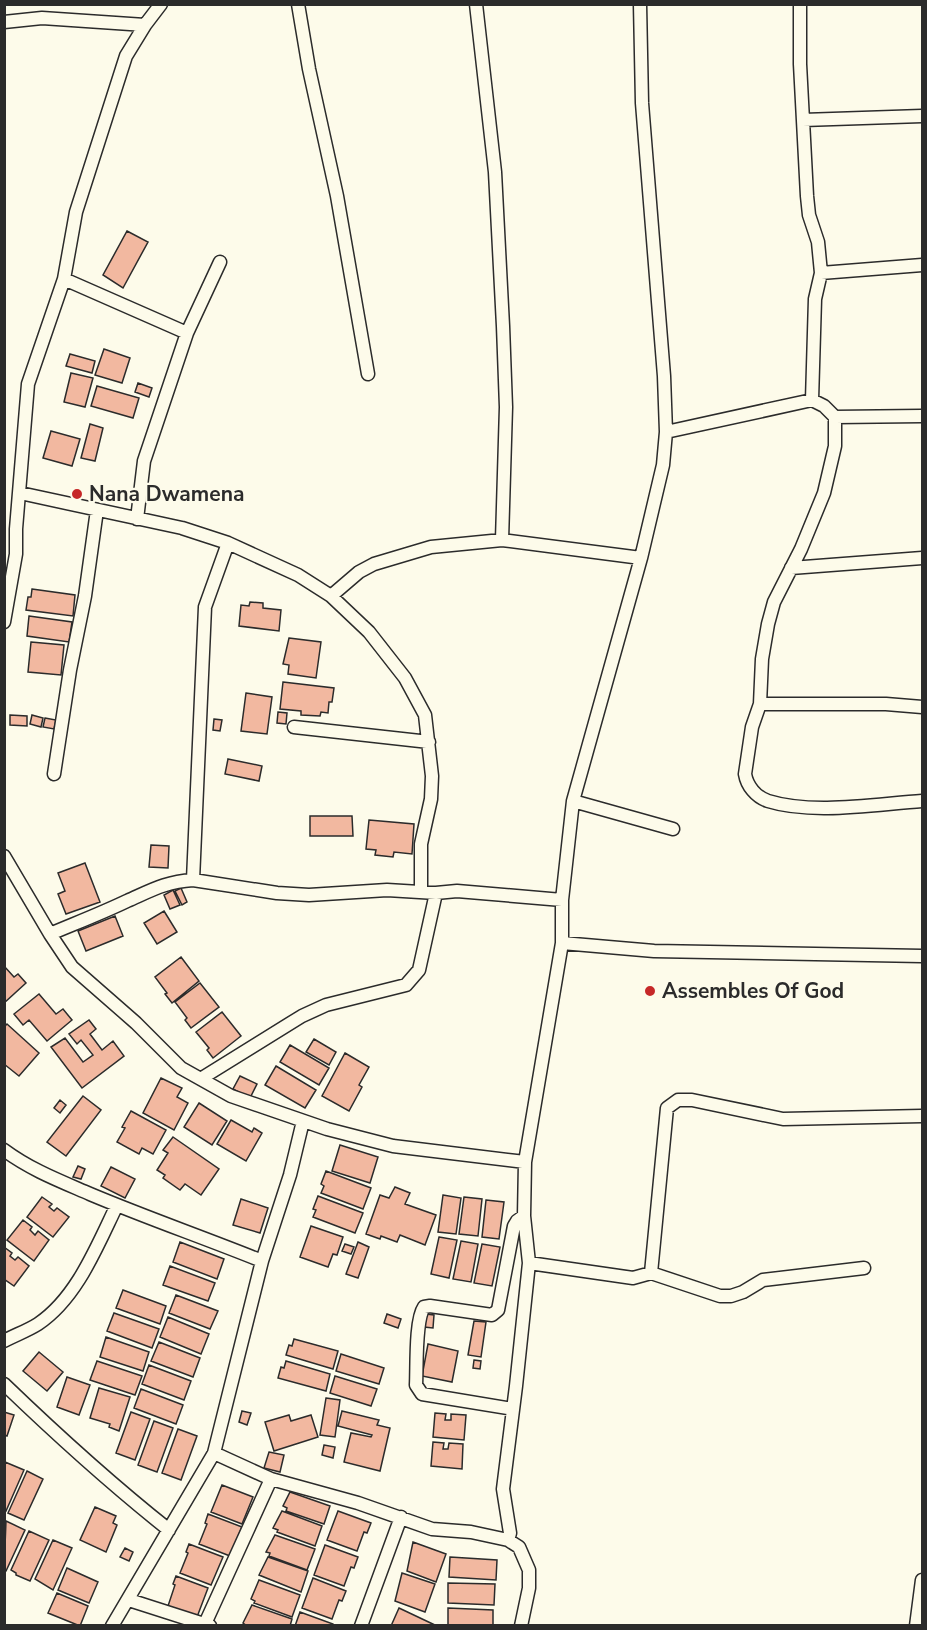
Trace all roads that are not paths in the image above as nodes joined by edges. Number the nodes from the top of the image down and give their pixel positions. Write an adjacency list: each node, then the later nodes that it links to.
1 (161, 4): 7 (street)
2 (298, 4): 15 (street)
3 (476, 4): 23 (street)
4 (640, 4): 19 (street)
5 (800, 4): 9 (street)
6 (4, 22): 7 (street)
7 (145, 25): 13 (street)
8 (922, 116): 9 (street)
9 (803, 120): 12 (street)
10 (220, 262): 14 (street)
11 (922, 265): 12 (street)
12 (822, 273): 16 (street)
13 (64, 279): 14 (street); 20 (street)
14 (187, 333): 22 (street)
15 (368, 374)
16 (812, 400): 18 (street); 19 (street)
17 (922, 416): 18 (street)
18 (835, 417): 27 (street)
19 (666, 432): 25 (street)
20 (20, 493): 21 (street); 29 (street)
21 (97, 510): 22 (street); 34 (street)
22 (137, 519): 24 (street)
23 (502, 540): 25 (street); 28 (street)
24 (228, 543): 28 (street); 39 (street)
25 (641, 558): 35 (street)
26 (922, 558): 27 (street)
27 (791, 568): 30 (street)
28 (331, 596): 33 (street)
29 (4, 622)
30 (760, 704): 31 (street); 36 (street)
31 (922, 707)
32 (294, 727): 33 (street)
33 (429, 742): 40 (street)
34 (54, 774)
35 (573, 801): 37 (street); 42 (street)
36 (922, 801)
37 (673, 829)
38 (4, 856): 43 (street)
39 (194, 880): 40 (street); 43 (street)
40 (422, 891): 41 (street)
41 (436, 893): 42 (street); 46 (street)
42 (562, 900): 44 (street)
43 (50, 934): 46 (street)
44 (562, 943): 45 (street); 50 (street)
45 (922, 956)
46 (202, 1078): 48 (street)
47 (922, 1116): 56 (street)
48 (303, 1121): 50 (street); 53 (street)
49 (4, 1150): 51 (street)
50 (525, 1162): 52 (street)
51 (117, 1205): 53 (street); 57 (street)
52 (524, 1216): 54 (street); 59 (street)
53 (262, 1261): 60 (street)
54 (529, 1263): 56 (street); 59 (street)
55 (864, 1268): 56 (street)
56 (651, 1273)
57 (4, 1341)
58 (4, 1384): 63 (street)
59 (513, 1409): 64 (street)
60 (214, 1453): 61 (street); 63 (street)
61 (271, 1479): 62 (street); 67 (street)
62 (401, 1517): 64 (street); 69 (street)
63 (169, 1530): 66 (street)
64 (508, 1540): 70 (street)
65 (922, 1580): 71 (street)
66 (129, 1600): 67 (street); 68 (street)
67 (206, 1625)
68 (112, 1626)
69 (361, 1626)
70 (522, 1626)
71 (916, 1626)

